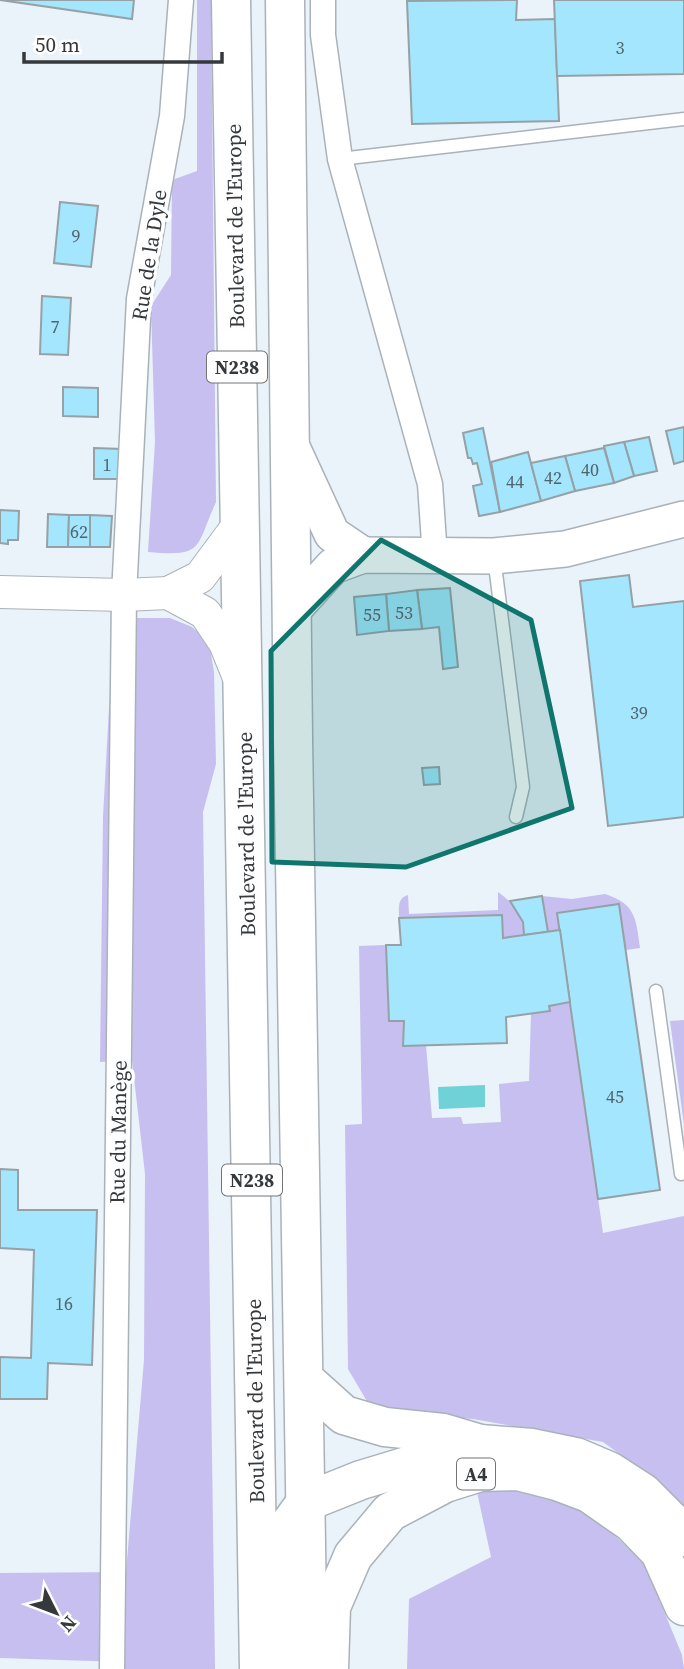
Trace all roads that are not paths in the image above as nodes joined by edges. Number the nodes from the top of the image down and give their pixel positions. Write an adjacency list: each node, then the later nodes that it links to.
1 (181, 0): 15 (street, Rue de la Dyle)
2 (231, 0): 9 (highway, Boulevard de l'Europe / N238)
3 (285, 0): 7 (highway, N238)
4 (323, 0): 6 (street)
5 (684, 119): 6 (lane)
6 (341, 159): 12 (street)
7 (291, 445): 10 (main road); 16 (highway, N238)
8 (684, 519): 11 (main road)
9 (240, 523): 14 (street); 17 (highway, Boulevard de l'Europe / N238)
10 (363, 555): 12 (main road); 16 (main road)
11 (494, 556): 12 (main road); 18 (lane)
12 (435, 557)
13 (0, 592): 15 (street)
14 (168, 593): 15 (street); 17 (street)
15 (124, 595): 26 (street, Rue du Manège)
16 (293, 610): 21 (highway, N238)
17 (244, 691): 27 (highway, Boulevard de l'Europe / N238)
18 (516, 817)
19 (656, 991): 20 (lane)
20 (681, 1174)
21 (304, 1379): 22 (highway, A4); 23 (highway, N238)
22 (480, 1444): 23 (highway, A4); 24 (highway, A4)
23 (306, 1502): 28 (highway); 29 (highway, N238)
24 (684, 1537)
25 (684, 1606): 30 (highway, A4)
26 (112, 1669)
27 (259, 1669)
28 (279, 1669)
29 (308, 1669)
30 (329, 1669)

